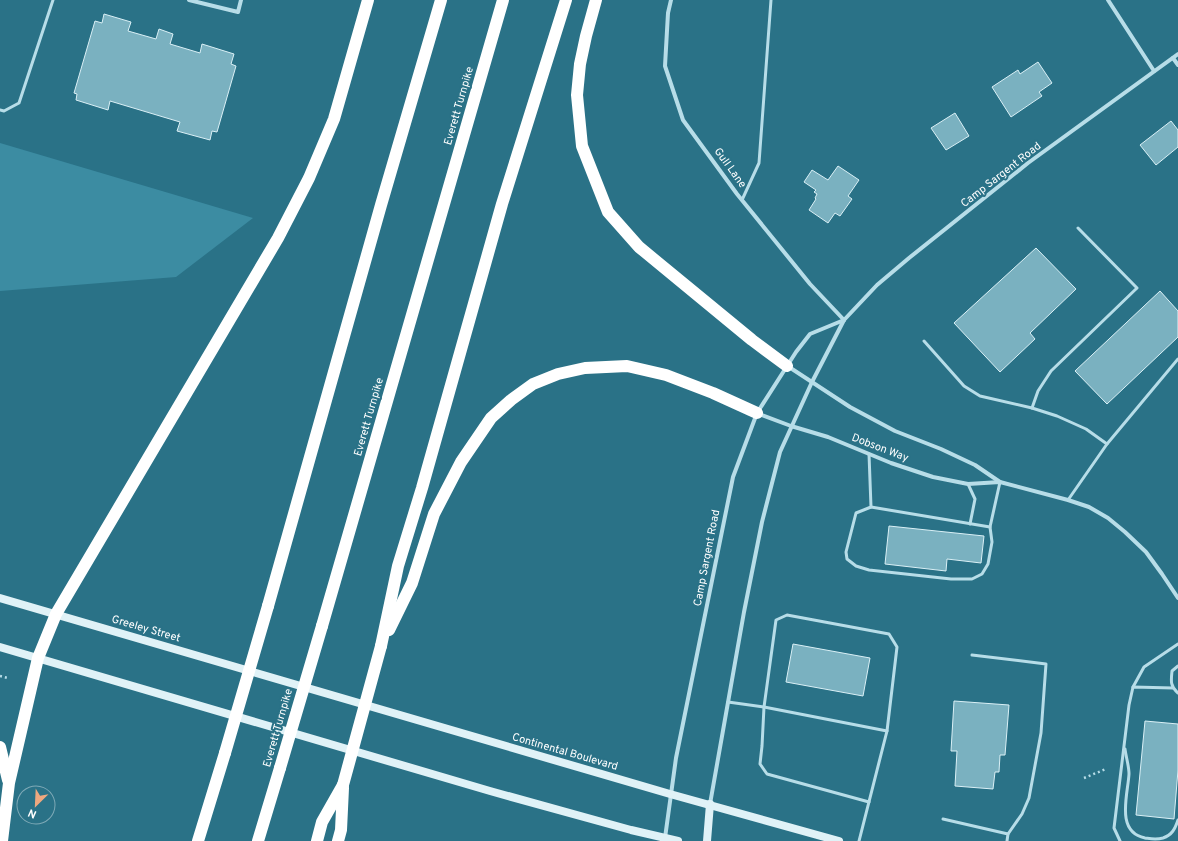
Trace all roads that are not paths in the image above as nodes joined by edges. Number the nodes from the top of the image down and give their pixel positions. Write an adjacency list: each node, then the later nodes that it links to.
1 (53, 0): 16 (lane)
2 (189, 0): 3 (street)
3 (241, 0)
4 (368, 0): 37 (highway)
5 (441, 0): 63 (highway, bridge)
6 (503, 0): 64 (highway, Everett Turnpike, bridge)
7 (566, 0): 39 (highway)
8 (596, 0): 22 (highway)
9 (671, 0): 17 (street, Gull Lane)
10 (771, 0): 17 (lane)
11 (1108, 0): 15 (street)
12 (1178, 54): 13 (street, Camp Sargent Road)
13 (1172, 58): 14 (street); 15 (street, Camp Sargent Road)
14 (1178, 65)
15 (1154, 71): 19 (street, Camp Sargent Road)
16 (0, 110)
17 (742, 200): 19 (street, Gull Lane)
18 (1078, 228): 24 (lane)
19 (844, 320): 22 (street, Camp Sargent Road); 23 (street, Camp Sargent Road)
20 (924, 341): 24 (lane)
21 (1178, 359): 27 (lane)
22 (787, 366): 23 (street, Dobson Way); 25 (street, Camp Sargent Road)
23 (812, 382): 26 (street, Camp Sargent Road); 29 (street, Dobson Way)
24 (1032, 408): 27 (lane)
25 (757, 413): 26 (street, Dobson Way); 39 (highway); 55 (street, Camp Sargent Road)
26 (791, 426): 28 (street, Dobson Way); 48 (street, Camp Sargent Road)
27 (1107, 444): 31 (lane)
28 (869, 454): 30 (street, Dobson Way); 32 (lane)
29 (1000, 482): 30 (street, Dobson Way); 31 (street, Dobson Way); 34 (lane)
30 (968, 484): 33 (lane)
31 (1068, 500): 36 (street, Dobson Way)
32 (872, 507): 33 (lane); 34 (lane)
33 (970, 524): 34 (lane)
34 (990, 527)
35 (0, 598): 37 (main road, Greeley Street)
36 (1178, 598)
37 (56, 614): 42 (highway); 44 (main road, Greeley Street)
38 (1178, 644): 45 (lane)
39 (381, 646): 54 (highway, bridge)
40 (0, 647): 42 (main road)
41 (972, 655): 60 (lane)
42 (38, 658): 53 (highway); 61 (main road)
43 (1178, 666): 46 (lane)
44 (286, 682): 55 (main road, Continental Boulevard)
45 (1133, 687): 46 (lane); 51 (lane)
46 (1173, 688): 47 (lane)
47 (1178, 693)
48 (728, 702): 49 (lane); 57 (street, Camp Sargent Road)
49 (764, 707): 50 (lane); 50 (lane); 56 (lane)
50 (887, 731): 56 (lane)
51 (1124, 746): 59 (lane); 72 (lane)
52 (0, 747): 53 (highway)
53 (9, 783): 62 (highway)
54 (343, 785): 65 (highway); 66 (highway)
55 (670, 794): 57 (main road, Continental Boulevard); 61 (street, Camp Sargent Road)
56 (870, 802): 70 (lane)
57 (710, 804): 68 (main road); 69 (main road, Continental Boulevard)
58 (944, 819): 60 (lane)
59 (1178, 820)
60 (1008, 834): 71 (lane)
61 (665, 840): 67 (main road)
62 (2, 841)
63 (198, 841)
64 (258, 841)
65 (316, 841)
66 (338, 841)
67 (678, 841)
68 (707, 841)
69 (839, 841)
70 (859, 841)
71 (1007, 841)
72 (1120, 841)

